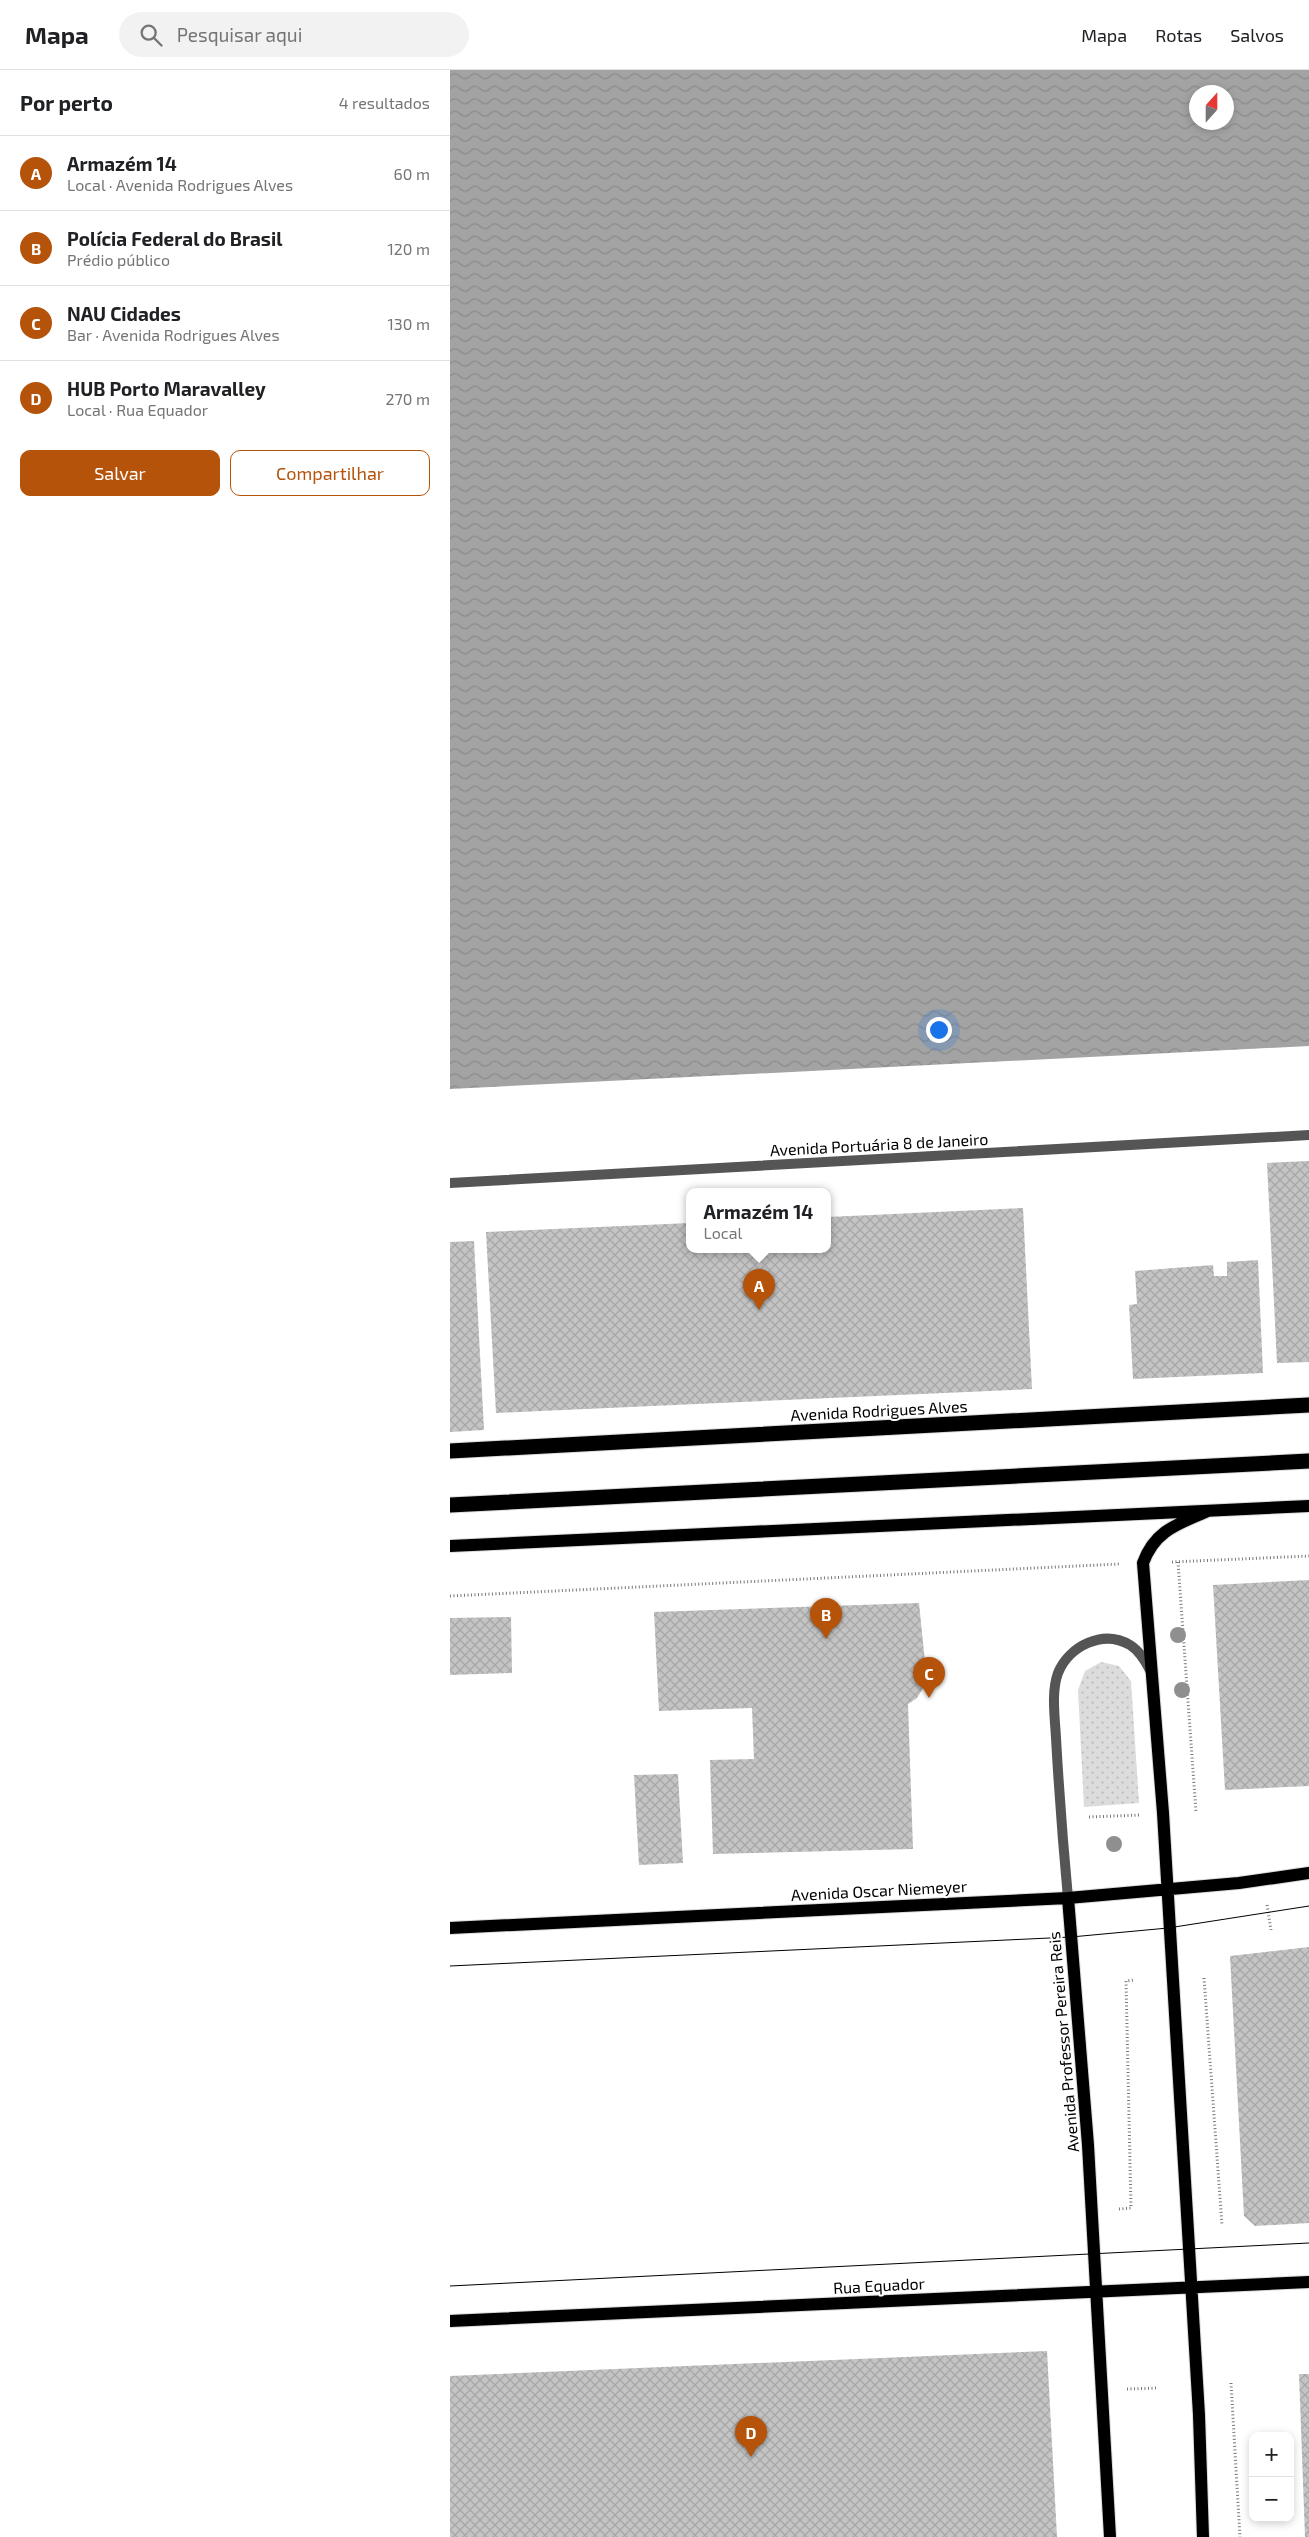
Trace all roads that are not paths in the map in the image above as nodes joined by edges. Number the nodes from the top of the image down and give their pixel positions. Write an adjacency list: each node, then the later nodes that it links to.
1 (1309, 1135): 2 (lane, Avenida Portuária 8 de Janeiro)
2 (450, 1183)
3 (1309, 1405): 4 (highway, Avenida Rodrigues Alves)
4 (450, 1451)
5 (1309, 1461): 6 (highway)
6 (450, 1505)
7 (1309, 1506): 8 (main road)
8 (1208, 1510): 9 (main road); 10 (main road, Avenida Professor Pereira Reis)
9 (450, 1546)
10 (1154, 1677): 12 (main road, Avenida Professor Pereira Reis); 13 (lane, Avenida Professor Pereira Reis)
11 (1309, 1873): 12 (main road, Avenida Oscar Niemeyer)
12 (1168, 1890): 13 (main road, Avenida Oscar Niemeyer); 16 (main road, Avenida Professor Pereira Reis)
13 (1068, 1898): 14 (main road, Avenida Oscar Niemeyer); 17 (main road, Avenida Professor Pereira Reis)
14 (450, 1928)
15 (1309, 2282): 16 (main road, Rua Equador)
16 (1191, 2287): 17 (main road, Rua Equador); 20 (main road, Avenida Professor Pereira Reis)
17 (1096, 2292): 18 (main road, Rua Equador); 19 (main road, Avenida Professor Pereira Reis)
18 (450, 2322)
19 (1110, 2537)
20 (1203, 2537)

